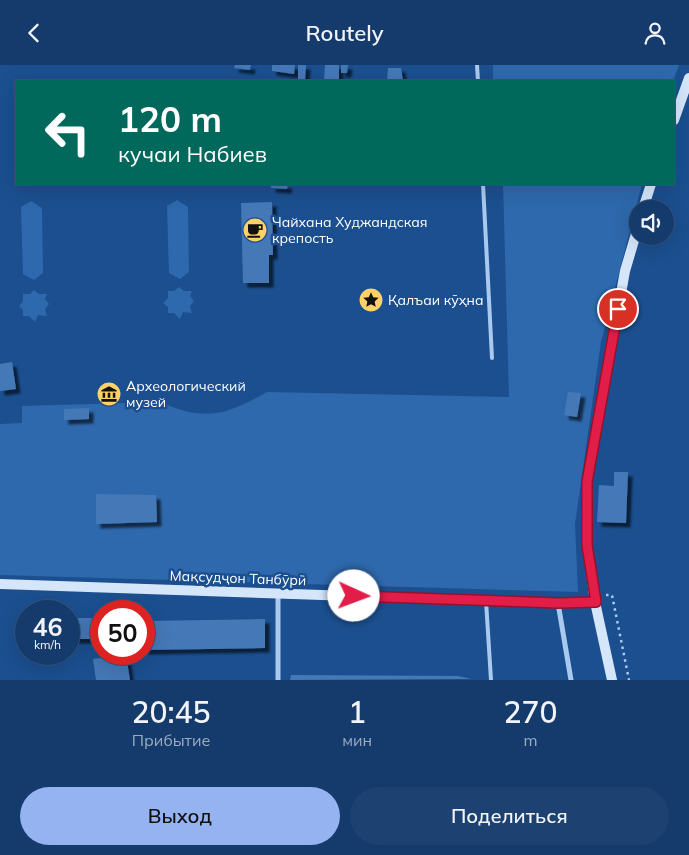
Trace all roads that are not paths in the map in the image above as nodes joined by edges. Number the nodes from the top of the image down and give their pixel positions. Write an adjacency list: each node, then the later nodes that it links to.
1 (477, 65): 3 (lane)
2 (689, 78): 4 (main road)
3 (478, 80)
4 (675, 116)
5 (483, 185): 9 (lane)
6 (651, 185): 7 (main road)
7 (646, 200)
8 (633, 245): 12 (main road)
9 (492, 358)
10 (0, 584): 11 (main road, Мақсудҷон Танбӯрӣ)
11 (278, 594): 13 (main road, Мақсудҷон Танбӯрӣ); 15 (street)
12 (595, 598): 14 (main road, Мақсудҷон Танбӯрӣ); 18 (main road)
13 (486, 599): 14 (main road, Мақсудҷон Танбӯрӣ); 16 (lane)
14 (558, 603): 17 (street)
15 (278, 680)
16 (491, 680)
17 (571, 680)
18 (612, 680)

